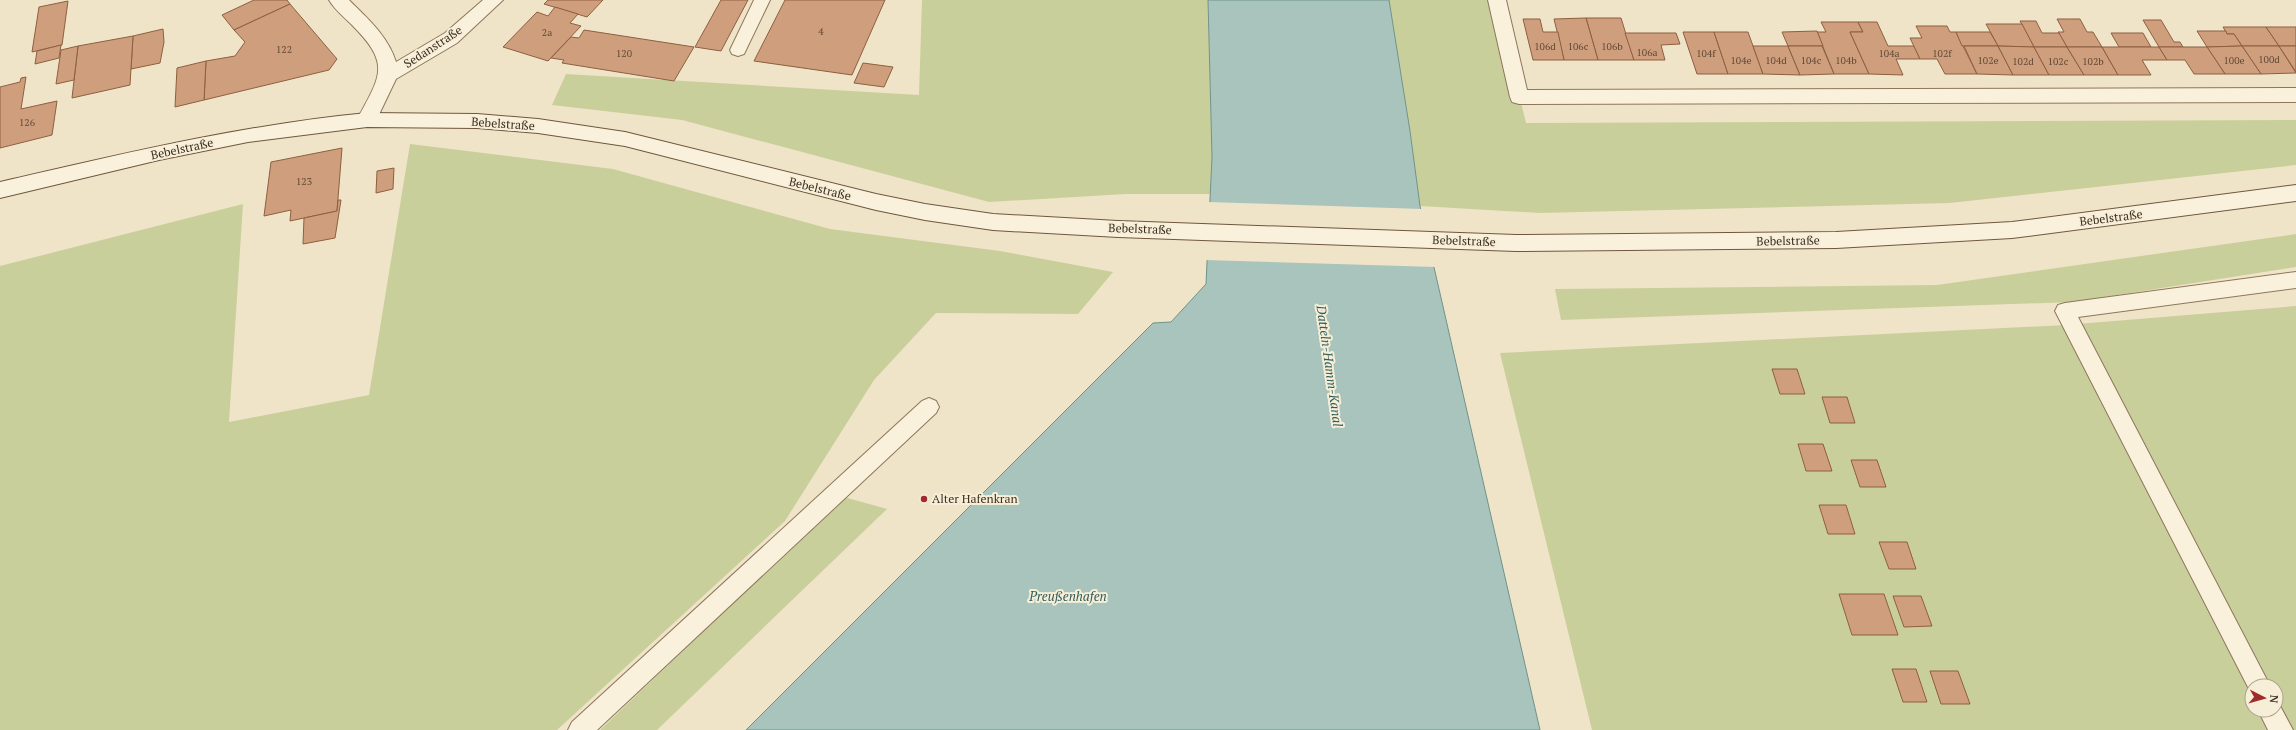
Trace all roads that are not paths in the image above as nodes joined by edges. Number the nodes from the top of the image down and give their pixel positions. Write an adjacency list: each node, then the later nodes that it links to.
1 (338, 0): 6 (main road, Sedanstraße)
2 (494, 0): 6 (main road, Sedanstraße)
3 (762, 0): 5 (lane)
4 (1497, 0): 7 (main road)
5 (738, 50)
6 (388, 75): 8 (main road)
7 (2296, 95)
8 (367, 120): 9 (main road, Bebelstraße); 10 (main road, Bebelstraße)
9 (0, 190)
10 (2296, 194)
11 (2296, 280): 13 (lane)
12 (929, 407): 15 (lane)
13 (2254, 678)
14 (2274, 718): 16 (lane)
15 (580, 730)
16 (2281, 730)

